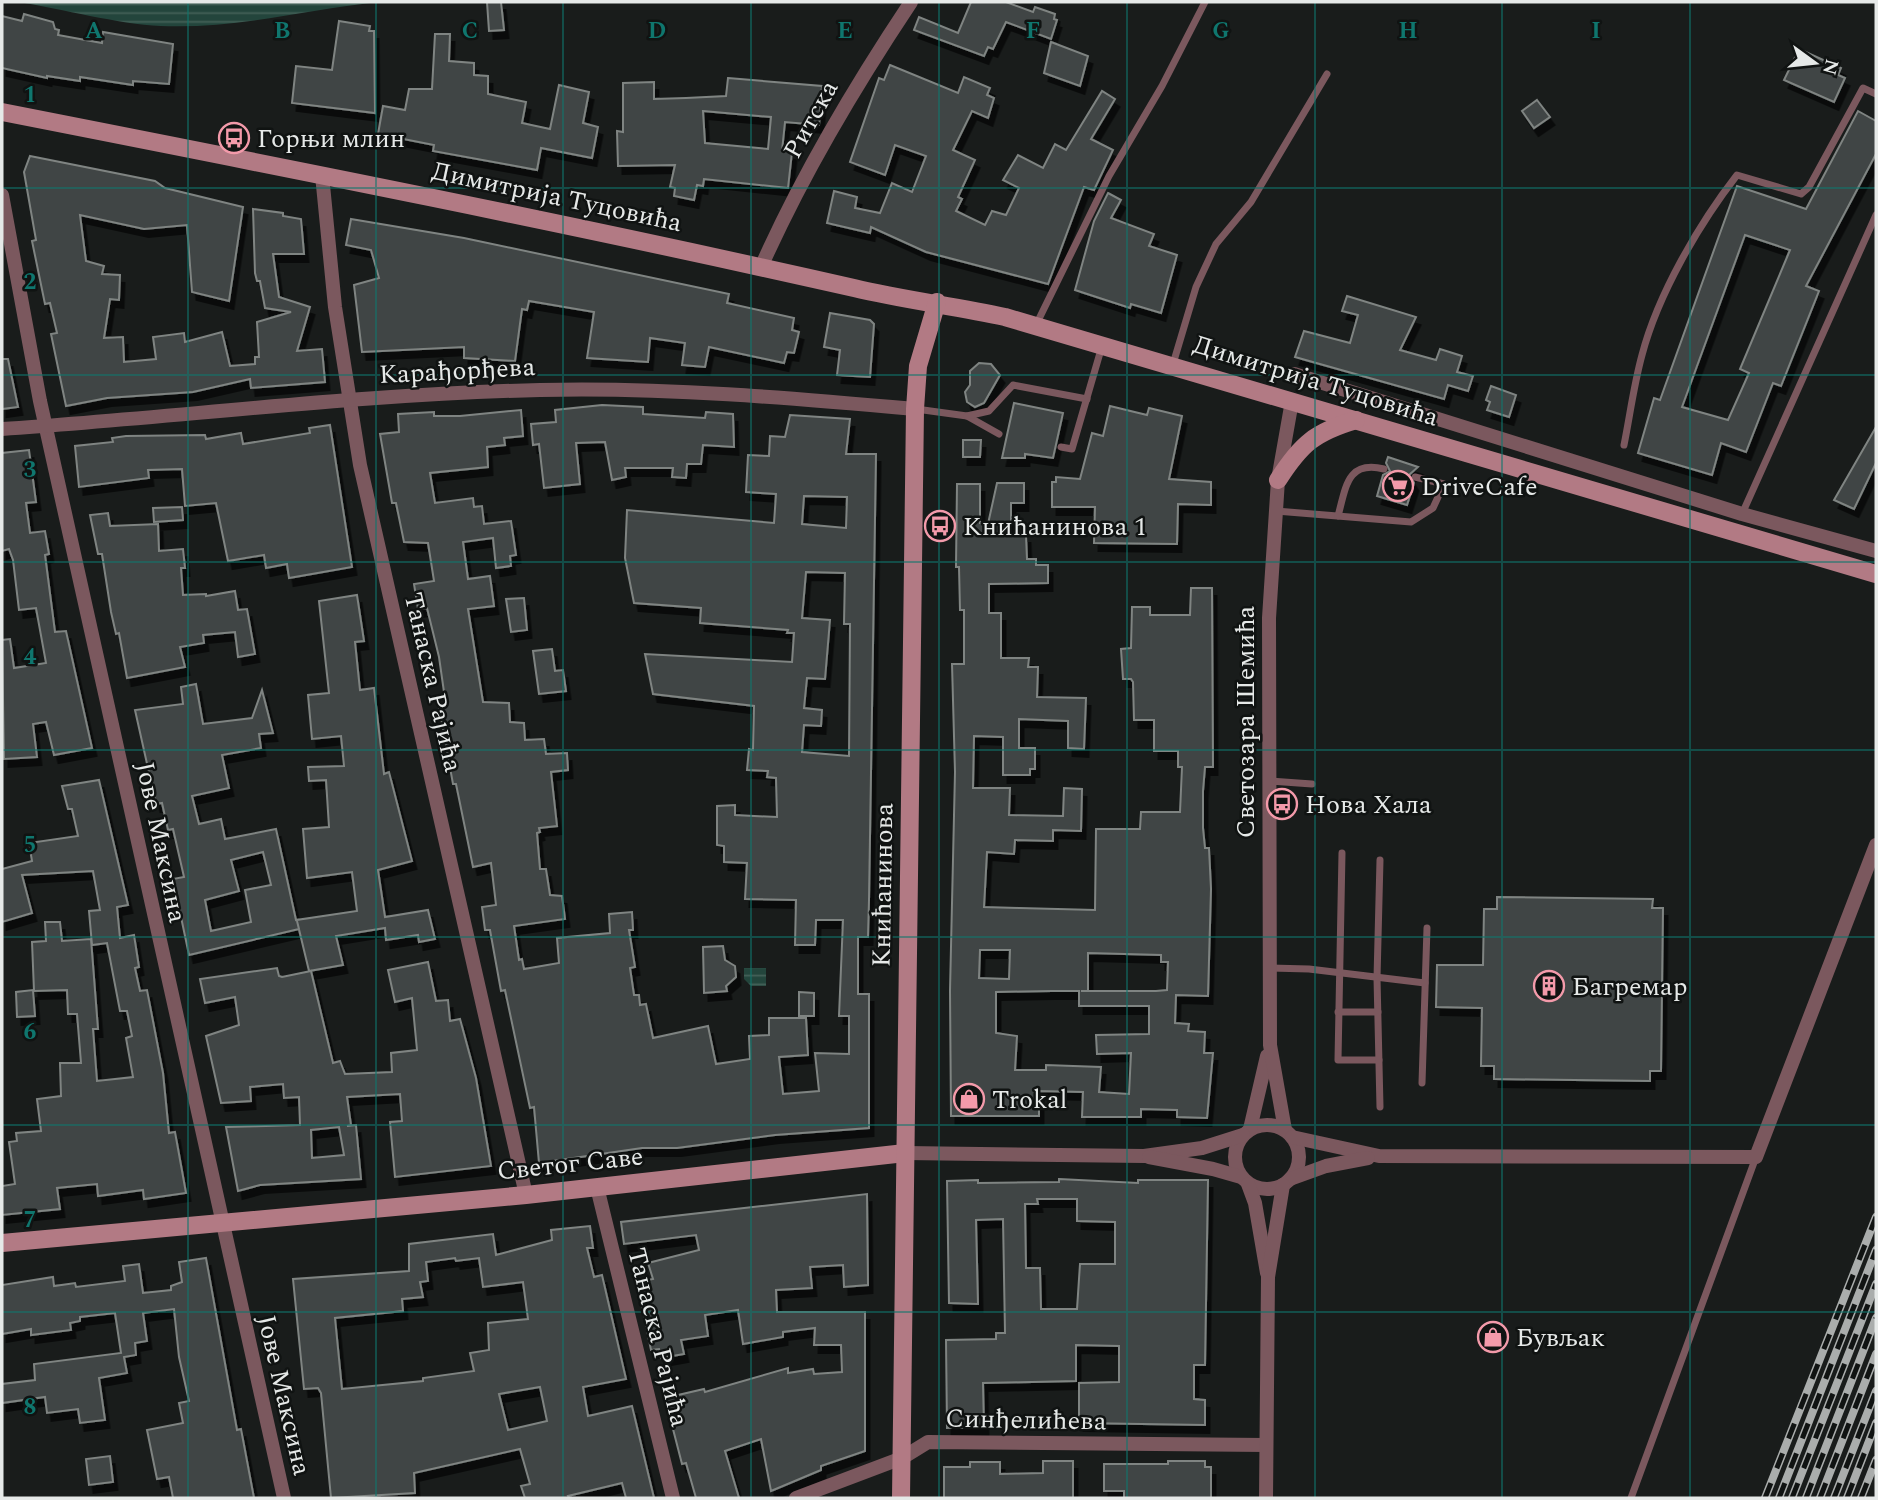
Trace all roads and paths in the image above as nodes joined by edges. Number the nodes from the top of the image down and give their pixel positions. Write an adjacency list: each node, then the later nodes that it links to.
1 (911, 2): 9 (street, Ритска)
2 (1205, 2): 11 (lane)
3 (1327, 74): 13 (lane)
4 (1876, 94): 24 (lane)
5 (2, 112): 6 (main road, Димитрија Туцовића)
6 (322, 175): 9 (main road, Димитрија Туцовића); 16 (street, Танаска Рајића)
7 (2, 195): 21 (street, Јове Максина)
8 (1876, 215): 30 (lane)
9 (762, 265): 10 (main road, Димитрија Туцовића)
10 (937, 302): 11 (main road, Димитрија Туцовића); 18 (main road, Книћанинова)
11 (1036, 326): 12 (main road, Димитрија Туцовића)
12 (1103, 344): 13 (main road, Димитрија Туцовића); 15 (lane)
13 (1173, 365): 17 (main road, Димитрија Туцовића)
14 (1294, 374): 30 (street)
15 (1087, 399): 19 (lane); 25 (lane)
16 (348, 401): 18 (street, Карађорђева); 21 (street, Карађорђева); 59 (street, Танаска Рајића)
17 (1292, 401): 20 (main road, Димитрија Туцовића); 28 (street, Светозара Шемића)
18 (915, 409): 19 (lane); 52 (main road, Книћанинова)
19 (967, 416): 23 (lane)
20 (1356, 420): 28 (main road); 33 (main road, Димитрија Туцовића)
21 (46, 426): 22 (street, Карађорђева); 60 (street, Јове Максина)
22 (2, 429)
23 (999, 434)
24 (1625, 445)
25 (1060, 447)
26 (1384, 469): 31 (lane)
27 (1415, 477): 31 (lane)
28 (1278, 480): 29 (street, Светозара Шемића)
29 (1275, 511): 31 (lane); 34 (street, Светозара Шемића)
30 (1742, 514): 32 (street)
31 (1338, 516)
32 (1876, 551)
33 (1876, 574)
34 (1269, 781): 35 (lane); 40 (street, Светозара Шемића)
35 (1312, 784)
36 (1876, 845): 55 (street)
37 (1342, 853): 41 (lane)
38 (1380, 860): 42 (lane)
39 (1426, 928): 43 (lane)
40 (1269, 968): 41 (lane); 46 (street, Светозара Шемића)
41 (1340, 973): 42 (lane); 45 (lane)
42 (1377, 978): 43 (lane); 44 (lane)
43 (1424, 983): 48 (lane)
44 (1378, 1012): 45 (lane); 47 (lane)
45 (1338, 1013): 47 (lane)
46 (1270, 1045): 50 (street, Светозара Шемића); 51 (street, Светозара Шемића)
47 (1379, 1060): 49 (lane)
48 (1422, 1083)
49 (1380, 1107)
50 (1246, 1132): 51 (street); 53 (street, Светог Саве); 56 (street)
51 (1289, 1133): 54 (street); 57 (street)
52 (905, 1153): 53 (street, Светог Саве); 58 (main road, Светог Саве); 64 (main road, Книћанинова)
53 (1144, 1156): 56 (street, Светог Саве)
54 (1380, 1156): 55 (street); 57 (street)
55 (1756, 1157): 70 (lane)
56 (1244, 1181): 57 (street); 62 (street)
57 (1287, 1182): 62 (street)
58 (597, 1187): 59 (main road, Светог Саве); 66 (street, Танаска Рајића)
59 (526, 1195): 60 (main road, Светог Саве)
60 (220, 1223): 61 (main road, Светог Саве); 65 (street, Јове Максина)
61 (2, 1243)
62 (1268, 1277): 63 (street)
63 (1266, 1446): 64 (street, Синђелићева); 69 (street)
64 (902, 1458): 67 (street, Синђелићева); 68 (main road, Книћанинова)
65 (284, 1498)
66 (673, 1498)
67 (796, 1498)
68 (901, 1498)
69 (1266, 1498)
70 (1631, 1498)

